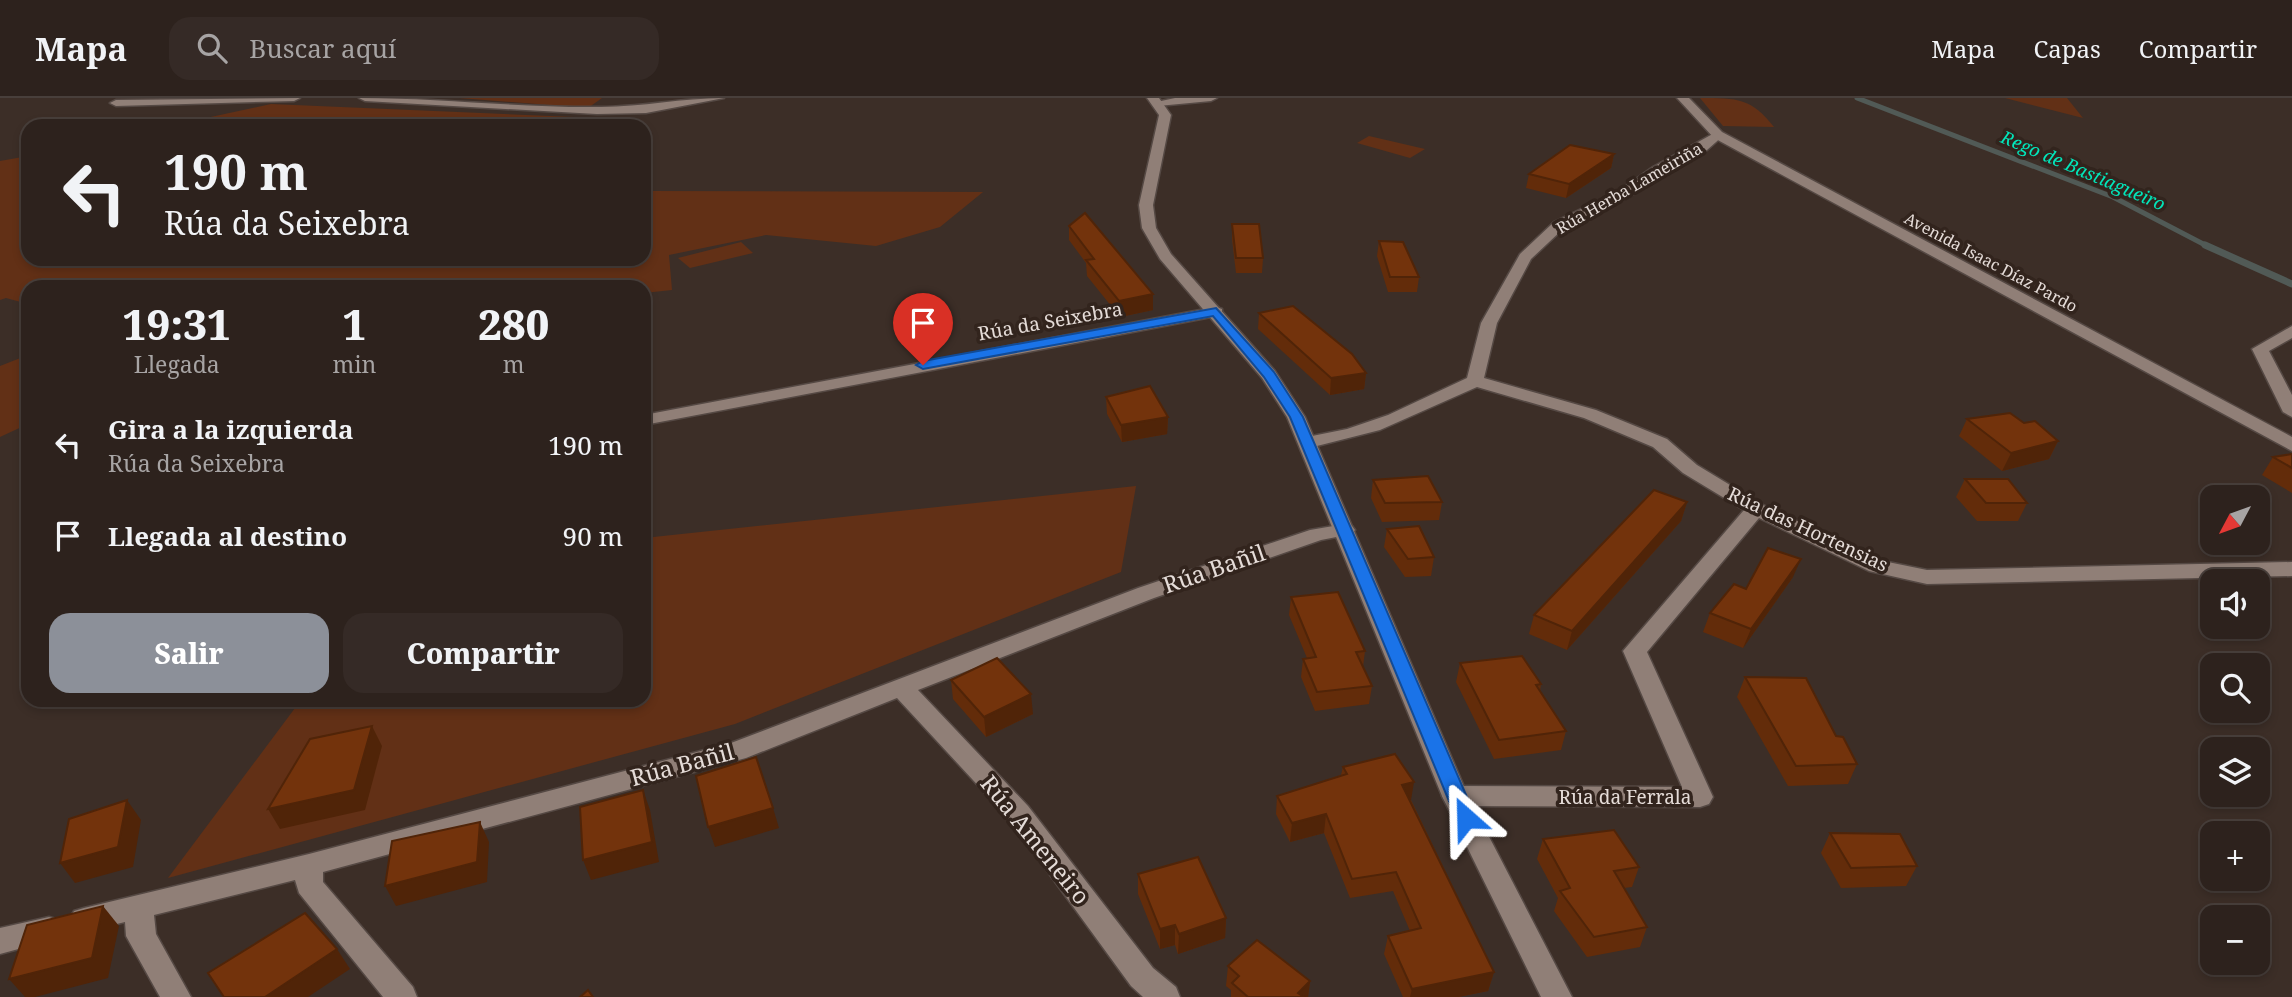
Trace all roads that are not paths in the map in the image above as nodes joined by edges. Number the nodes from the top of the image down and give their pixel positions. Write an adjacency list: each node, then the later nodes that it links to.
1 (294, 98): 7 (street)
2 (365, 98): 3 (street)
3 (718, 98)
4 (1210, 98): 6 (street)
5 (1682, 98): 8 (street, Avenida Isaac Díaz Pardo)
6 (1156, 100): 9 (street)
7 (116, 103)
8 (1718, 135): 11 (street, Rúa Herba Lameiriña); 15 (street, Avenida Isaac Díaz Pardo)
9 (1216, 312): 13 (street, Rúa da Seixebra); 14 (street)
10 (2292, 331): 12 (street)
11 (1475, 382): 14 (street); 16 (street, Rúa das Hortensias)
12 (2292, 412)
13 (651, 419)
14 (1309, 442): 17 (street)
15 (2292, 445)
16 (1756, 509): 18 (street, Rúa das Hortensias); 20 (street, Rúa da Ferrala)
17 (1345, 530): 19 (street, Rúa Bañil); 20 (street)
18 (2292, 569)
19 (900, 686): 21 (street, Rúa Bañil); 26 (street, Rúa Ameneiro)
20 (1454, 796): 27 (street)
21 (309, 865): 22 (street, Rúa Bañil); 25 (street)
22 (139, 907): 23 (street, Rúa Bañil); 24 (street)
23 (0, 941)
24 (176, 997)
25 (402, 997)
26 (1166, 997)
27 (1557, 997)

